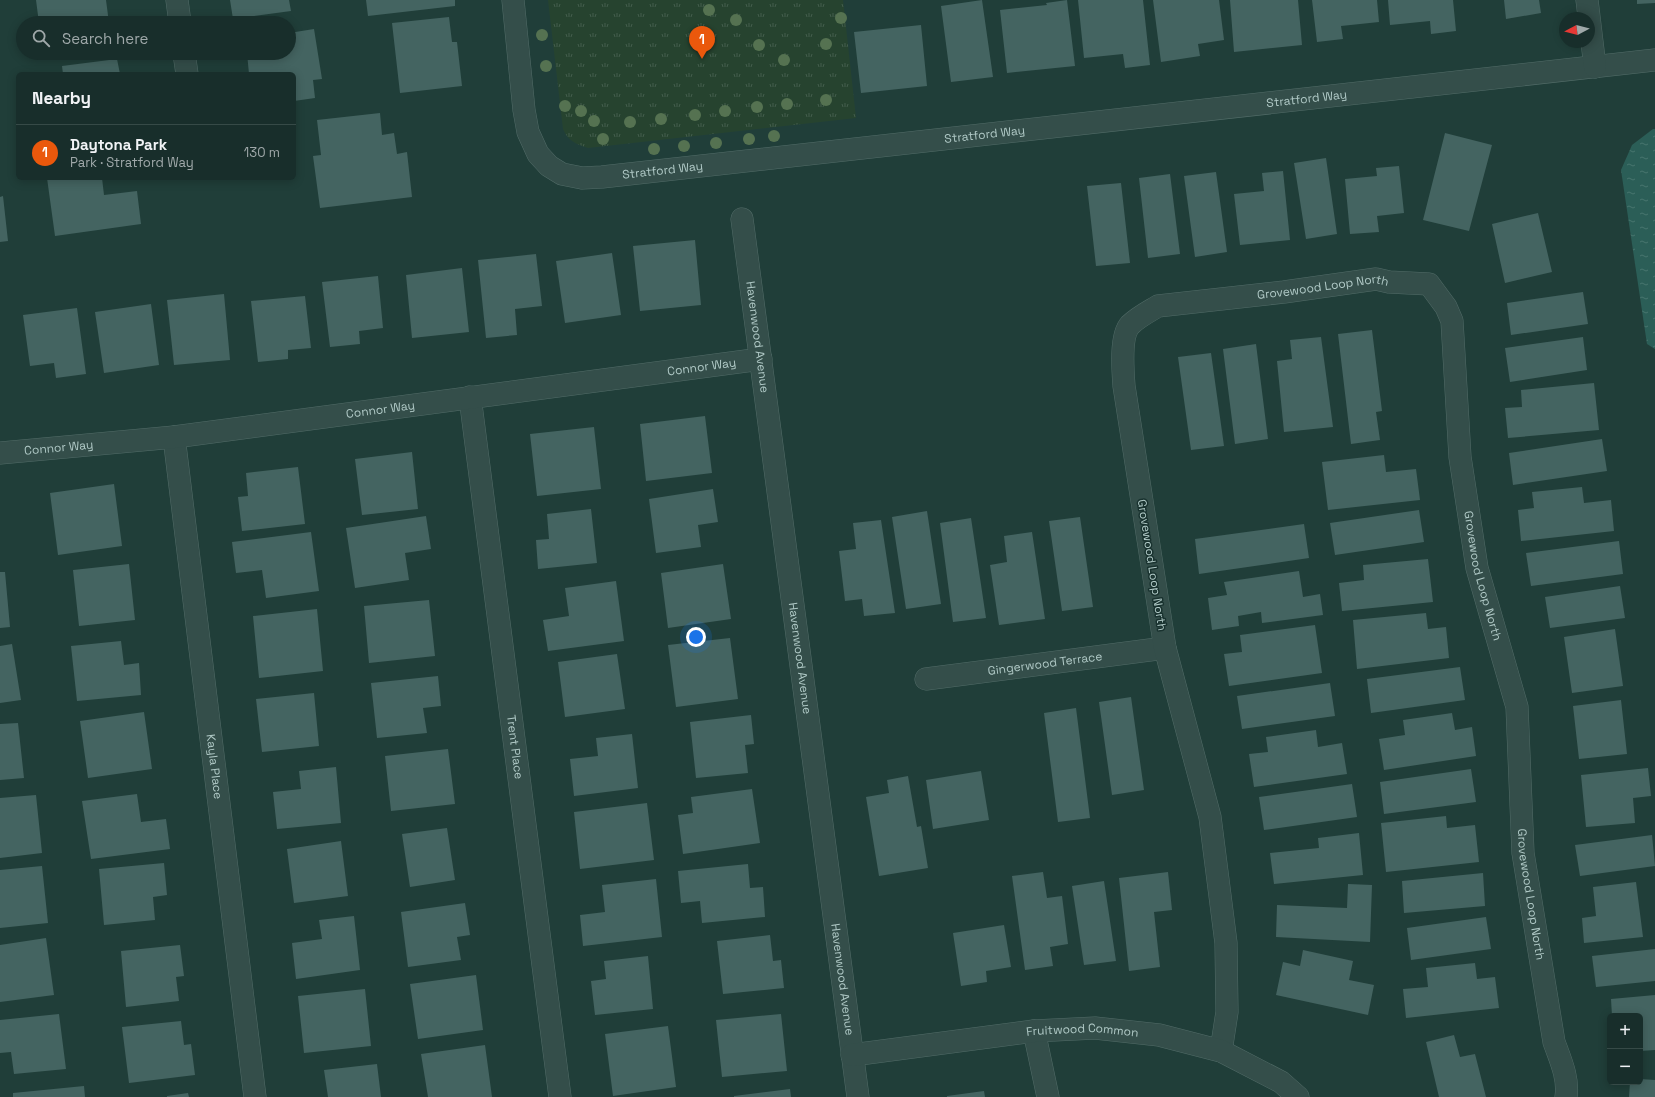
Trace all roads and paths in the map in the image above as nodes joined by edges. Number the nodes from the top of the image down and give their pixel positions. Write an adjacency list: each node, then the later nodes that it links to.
1 (177, 0): 4 (street)
2 (513, 0): 7 (street, Stratford Way)
3 (1587, 0): 7 (street)
4 (179, 16)
5 (185, 60): 8 (street)
6 (1655, 60): 7 (street, Stratford Way)
7 (1595, 67)
8 (186, 72)
9 (742, 219): 10 (street, Havenwood Avenue)
10 (761, 359): 11 (street, Connor Way); 18 (street, Havenwood Avenue)
11 (470, 397): 12 (street, Connor Way); 20 (street, Trent Place)
12 (174, 437): 13 (street, Connor Way); 19 (street, Kayla Place)
13 (0, 453)
14 (1165, 648): 15 (street, Gingerwood Terrace); 17 (street, Grovewood Loop North); 24 (street, Grovewood Loop North)
15 (926, 679)
16 (1034, 1032): 17 (street, Fruitwood Common); 18 (street, Fruitwood Common); 22 (street)
17 (1221, 1051): 23 (street, Fruitwood Common)
18 (852, 1055): 21 (street, Havenwood Avenue)
19 (255, 1097)
20 (560, 1097)
21 (858, 1097)
22 (1048, 1097)
23 (1298, 1097)
24 (1566, 1097)

